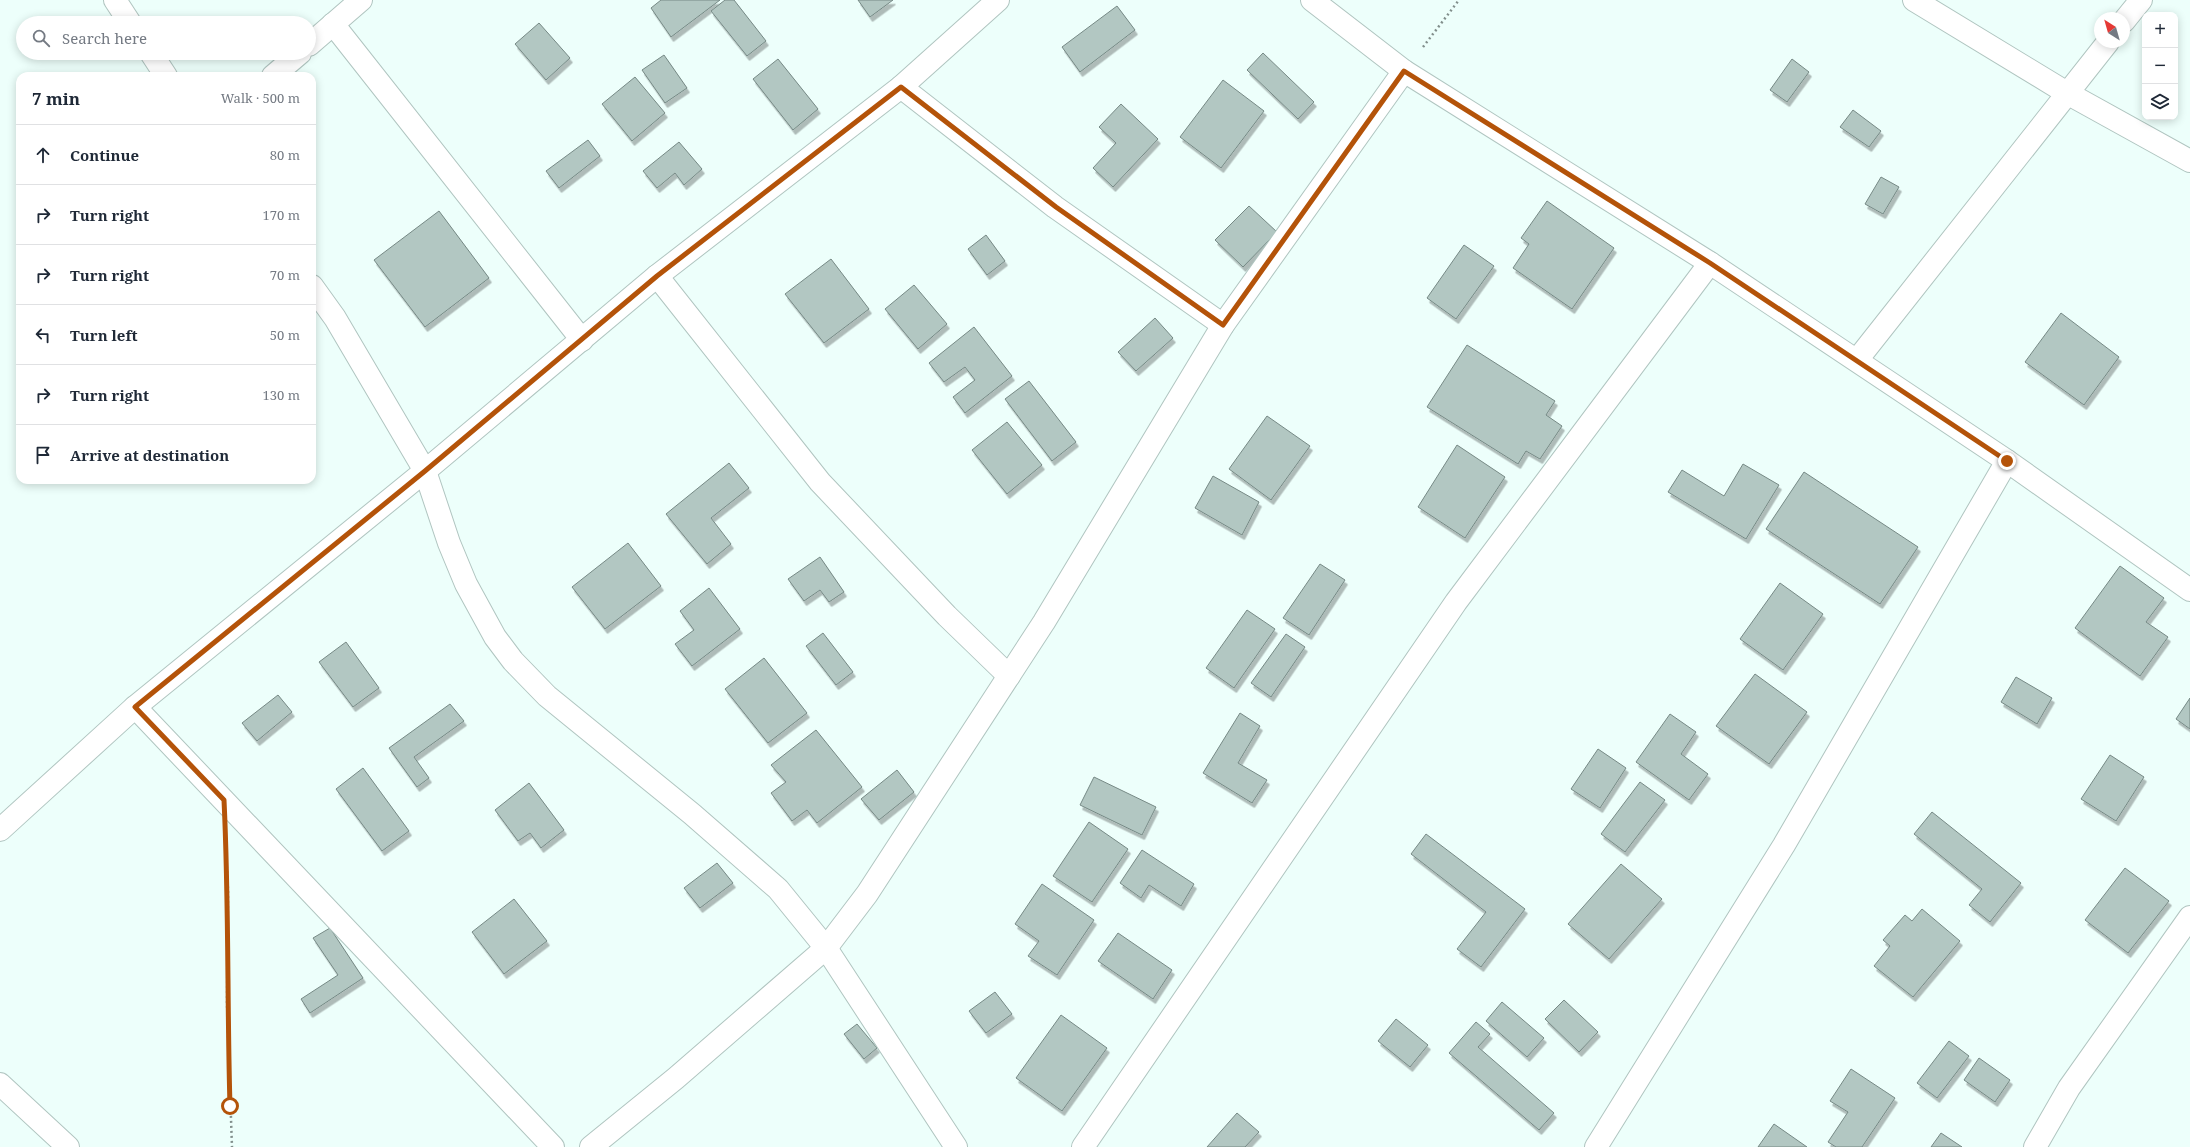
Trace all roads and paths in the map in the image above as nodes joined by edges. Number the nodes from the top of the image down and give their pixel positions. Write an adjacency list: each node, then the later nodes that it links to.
1 (115, 0): 9 (street)
2 (361, 0): 10 (street)
3 (998, 0): 18 (street)
4 (1312, 0): 15 (street)
5 (1459, 0): 15 (path)
6 (1914, 0): 19 (street)
7 (2141, 0): 8 (street)
8 (2130, 14)
9 (125, 16)
10 (333, 24): 11 (street); 25 (street)
11 (316, 39)
12 (2103, 48): 19 (street)
13 (156, 60): 16 (street)
14 (292, 60): 17 (street)
15 (1404, 71): 21 (street); 24 (street)
16 (163, 72)
17 (278, 72)
18 (901, 87): 22 (street); 24 (street)
19 (2067, 93): 20 (street); 26 (street)
20 (2190, 161)
21 (1710, 263): 26 (street); 42 (street)
22 (657, 276): 25 (street); 30 (street)
23 (316, 292): 28 (street)
24 (1223, 325): 30 (street)
25 (582, 340): 28 (street)
26 (1857, 360): 27 (street)
27 (2007, 461): 29 (street); 43 (street)
28 (425, 471): 31 (street); 35 (street)
29 (2190, 590)
30 (1009, 676): 35 (street)
31 (135, 707): 32 (street); 33 (street)
32 (224, 800): 38 (path); 39 (street)
33 (0, 830)
34 (2190, 917): 44 (street)
35 (826, 948): 40 (street); 41 (street)
36 (0, 1084): 37 (street)
37 (68, 1147)
38 (232, 1147)
39 (553, 1147)
40 (591, 1147)
41 (956, 1147)
42 (1083, 1147)
43 (1596, 1147)
44 (2035, 1147)

